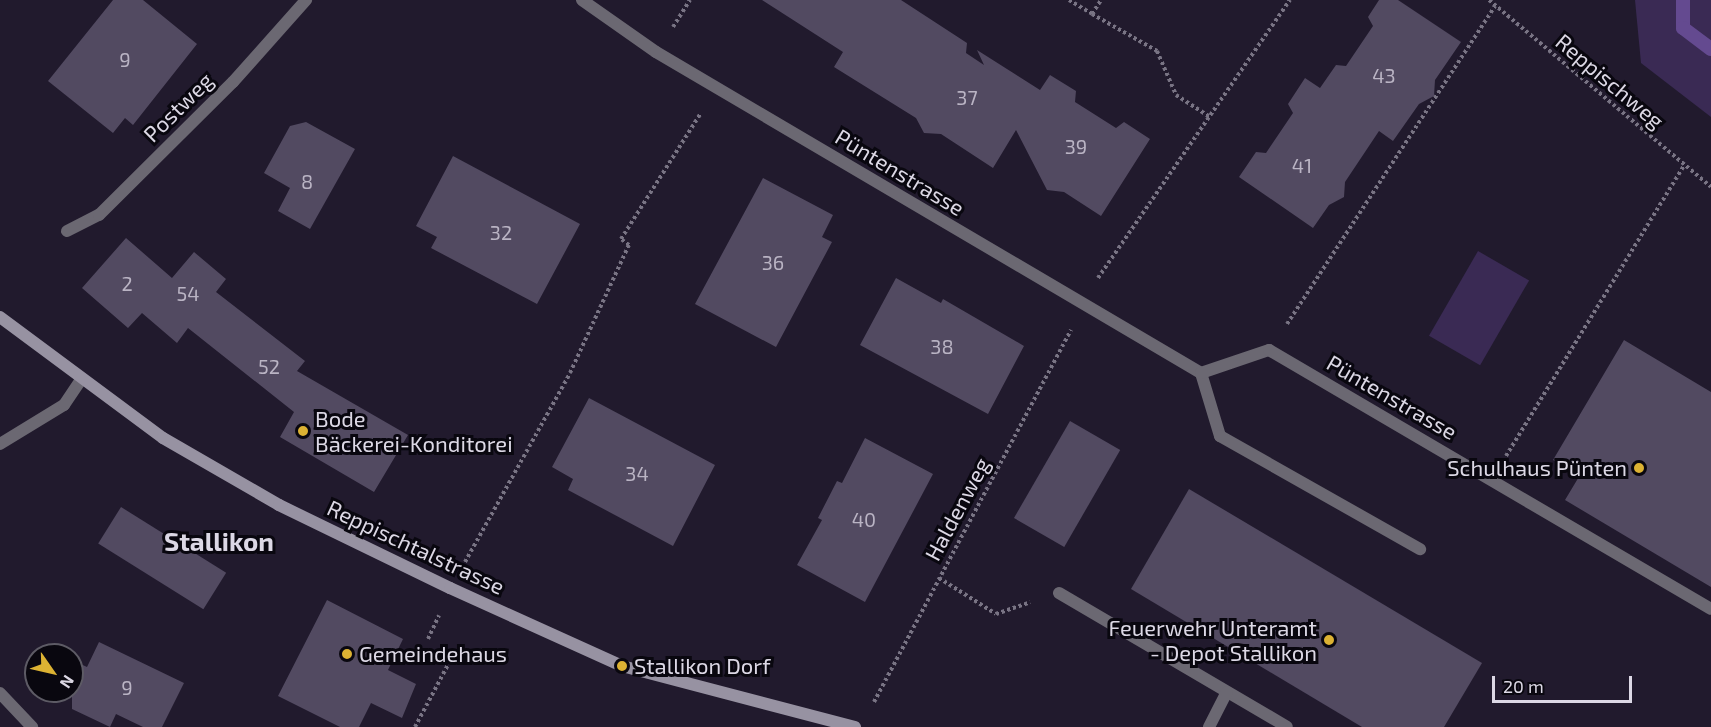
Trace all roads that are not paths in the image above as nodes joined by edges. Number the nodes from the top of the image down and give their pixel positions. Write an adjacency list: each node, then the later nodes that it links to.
1 (306, 0): 3 (street, Postweg)
2 (582, 0): 5 (street, Püntenstrasse)
3 (67, 231)
4 (0, 317): 6 (main road, Reppischtalstrasse)
5 (1201, 373): 8 (street); 10 (street, Püntenstrasse)
6 (82, 378): 7 (street); 14 (main road, Reppischtalstrasse)
7 (0, 444)
8 (1420, 549)
9 (1059, 593): 11 (street)
10 (1711, 609)
11 (1227, 692): 15 (street); 16 (street)
12 (0, 693): 13 (street)
13 (32, 727)
14 (855, 727)
15 (1209, 727)
16 (1287, 727)

